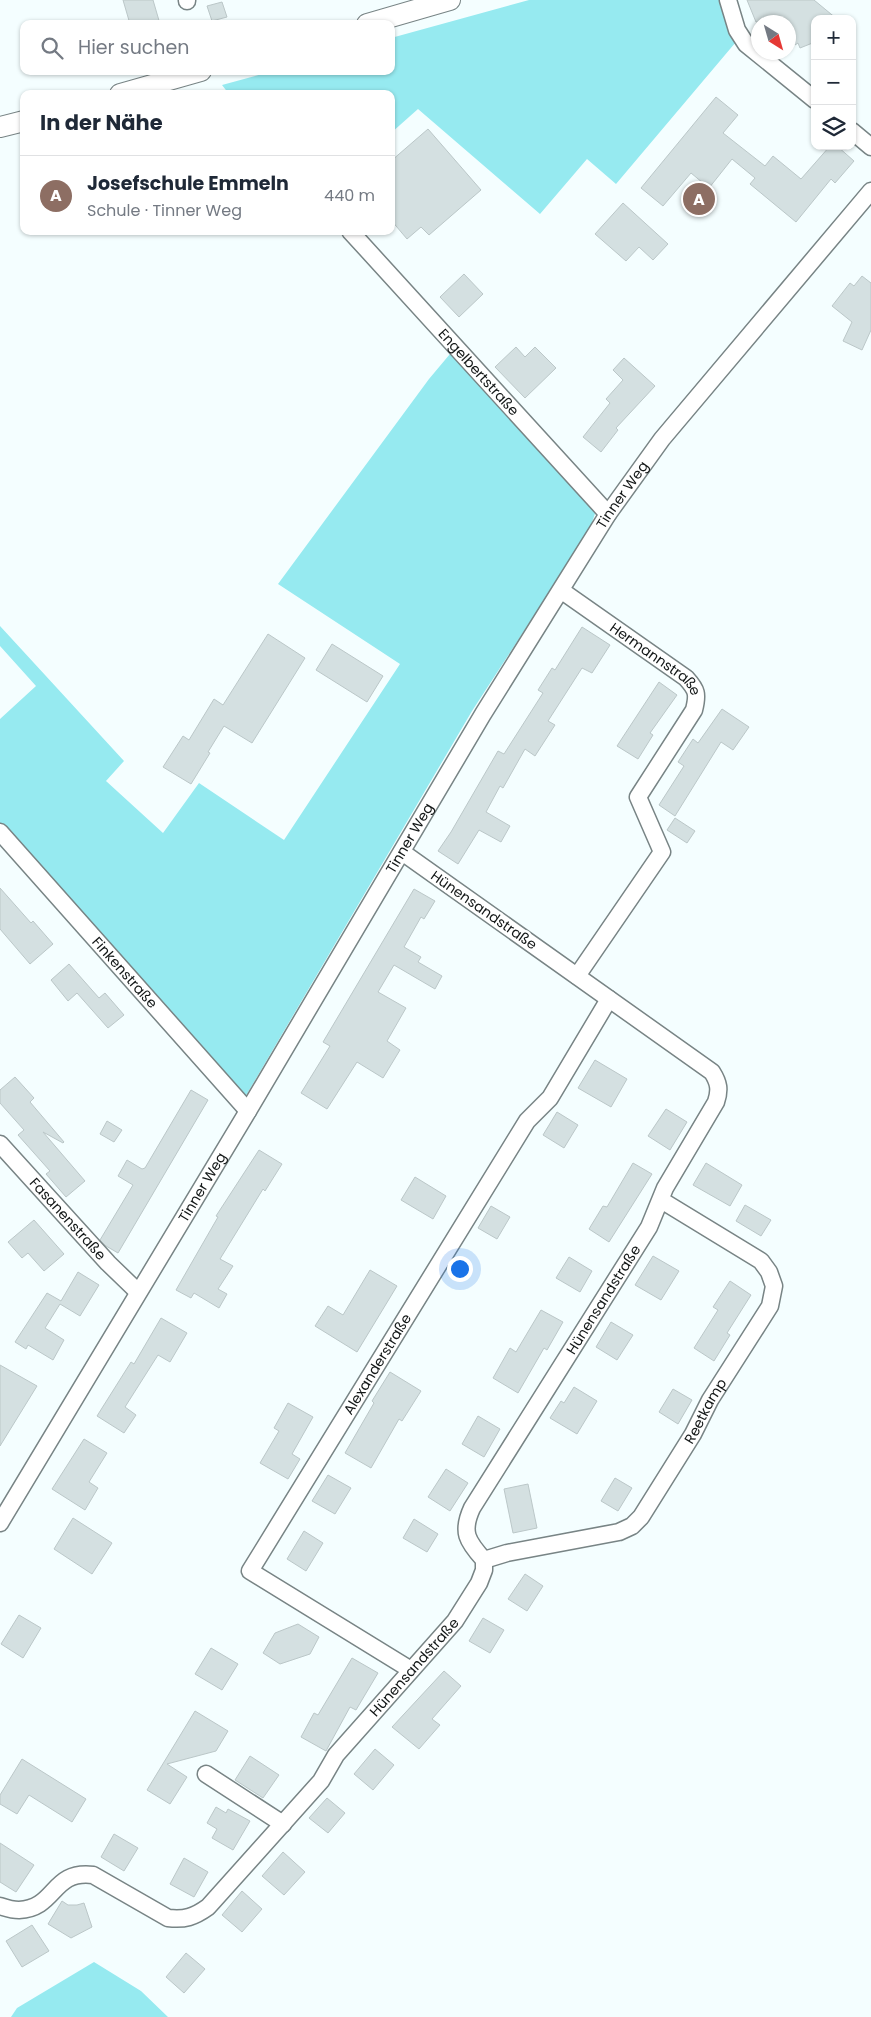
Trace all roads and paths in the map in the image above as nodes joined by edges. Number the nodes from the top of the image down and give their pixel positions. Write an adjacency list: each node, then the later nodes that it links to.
1 (450, 0): 3 (main road)
2 (728, 0): 6 (street)
3 (381, 20)
4 (187, 75): 5 (main road)
5 (134, 90)
6 (811, 97)
7 (20, 122): 8 (main road)
8 (0, 127)
9 (856, 134): 10 (street)
10 (871, 146)
11 (871, 191): 13 (street, Tinner Weg)
12 (354, 235): 13 (street, Engelbertstraße)
13 (608, 514): 14 (street, Tinner Weg)
14 (562, 590): 16 (street, Tinner Weg); 17 (street, Hermannstraße)
15 (0, 832): 19 (street, Finkenstraße)
16 (402, 852): 17 (street, Hünensandstraße); 19 (street, Tinner Weg)
17 (577, 976): 18 (street, Hünensandstraße)
18 (609, 999): 21 (street, Hünensandstraße); 25 (street, Alexanderstraße)
19 (248, 1111): 22 (street, Tinner Weg)
20 (0, 1144): 22 (street, Fasanenstraße)
21 (661, 1200): 24 (street, Hünensandstraße); 24 (street, Reetkamp)
22 (138, 1292): 23 (street, Tinner Weg)
23 (0, 1523)
24 (484, 1560): 25 (street, Hünensandstraße)
25 (411, 1670): 27 (street, Hünensandstraße)
26 (206, 1774): 27 (street)
27 (283, 1824): 28 (street, Hünensandstraße)
28 (0, 1906)

